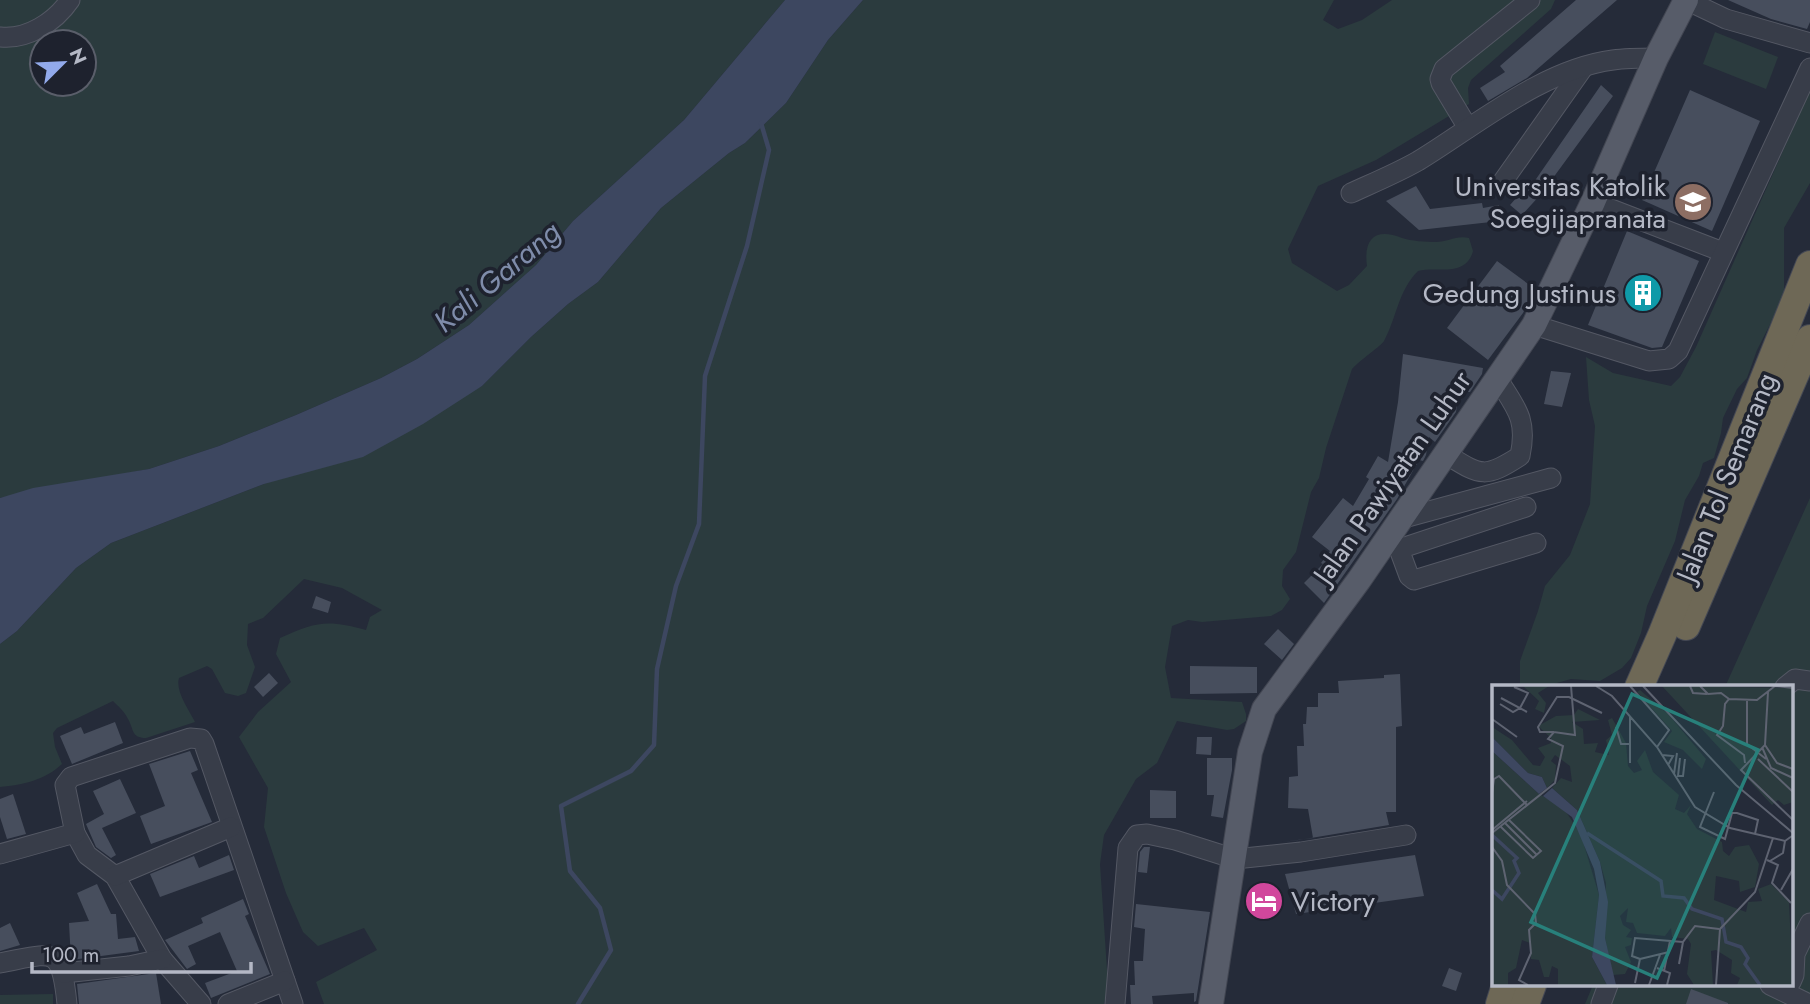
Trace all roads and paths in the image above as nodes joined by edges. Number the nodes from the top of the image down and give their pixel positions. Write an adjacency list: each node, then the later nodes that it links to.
1 (69, 0): 4 (street)
2 (1530, 0): 9 (street)
3 (1686, 0): 5 (street); 6 (main road, Jalan Pawiyatan Luhur)
4 (0, 37)
5 (1810, 43)
6 (1656, 58): 7 (street); 12 (main road, Jalan Pawiyatan Luhur)
7 (1584, 67): 9 (street); 10 (street)
8 (1810, 68): 13 (street)
9 (1468, 128): 11 (street)
10 (1501, 184)
11 (1351, 193)
12 (1593, 202): 13 (street); 15 (main road, Jalan Pawiyatan Luhur)
13 (1723, 252): 15 (street)
14 (1810, 265): 25 (highway, Jalan Tol Semarang)
15 (1534, 325): 17 (main road, Jalan Pawiyatan Luhur)
16 (1810, 340): 26 (highway, Jalan Tol Semarang)
17 (1497, 378): 18 (main road, Jalan Pawiyatan Luhur); 18 (street)
18 (1444, 453): 21 (main road, Jalan Pawiyatan Luhur)
19 (1551, 478): 21 (street)
20 (1526, 507): 23 (street)
21 (1400, 519): 23 (main road, Jalan Pawiyatan Luhur)
22 (1536, 543): 23 (street)
23 (1392, 545): 32 (main road, Jalan Pawiyatan Luhur)
24 (1809, 681): 27 (street)
25 (1640, 685)
26 (1661, 685)
27 (1788, 685)
28 (231, 827): 29 (street); 33 (street); 39 (street)
29 (75, 833): 31 (street); 33 (street)
30 (1406, 835): 32 (street)
31 (0, 855)
32 (1235, 859): 48 (street); 49 (main road, Jalan Pawiyatan Luhur)
33 (115, 876): 35 (street)
34 (1810, 923): 38 (street)
35 (162, 959): 37 (street); 45 (street)
36 (0, 963): 37 (street)
37 (64, 973): 44 (street)
38 (1792, 978)
39 (285, 981): 46 (street); 47 (street)
40 (1506, 986): 50 (highway)
41 (1532, 986): 51 (highway)
42 (1608, 986): 52 (street)
43 (1784, 989): 53 (street)
44 (67, 1004)
45 (201, 1004)
46 (229, 1004)
47 (293, 1004)
48 (1115, 1004)
49 (1211, 1004)
50 (1500, 1004)
51 (1525, 1004)
52 (1601, 1004)
53 (1810, 1004)

